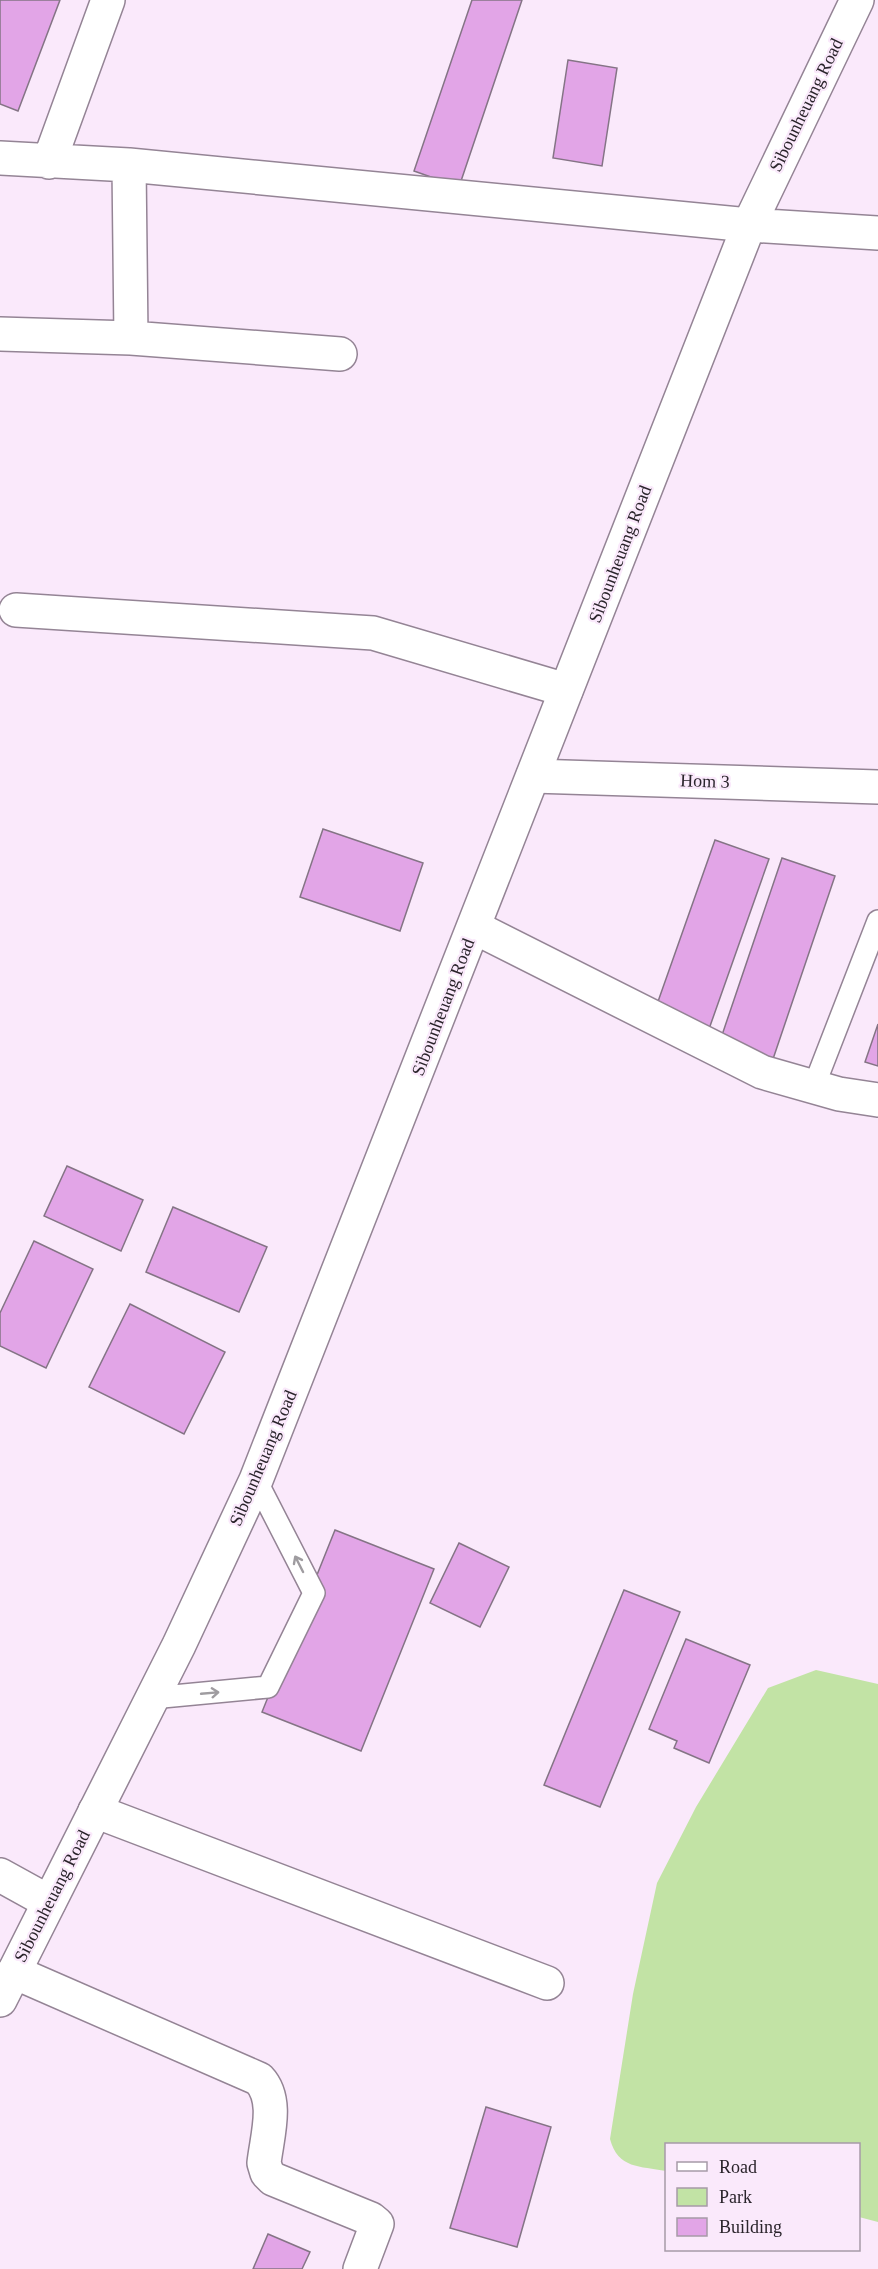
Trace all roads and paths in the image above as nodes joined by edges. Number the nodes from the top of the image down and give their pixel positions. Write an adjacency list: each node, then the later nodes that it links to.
1 (108, 0): 4 (street)
2 (857, 0): 6 (street, Sibounheuang Road)
3 (0, 158): 4 (street)
4 (49, 162): 5 (street)
5 (129, 165): 6 (street); 9 (street)
6 (749, 225): 7 (street); 12 (street, Sibounheuang Road)
7 (878, 233)
8 (0, 334): 9 (street)
9 (131, 338): 10 (street)
10 (340, 354)
11 (16, 610): 12 (street)
12 (566, 690): 13 (street, Sibounheuang Road)
13 (533, 776): 14 (street, Hom 3); 16 (street, Sibounheuang Road)
14 (878, 787)
15 (878, 921): 17 (lane)
16 (474, 927): 17 (street); 19 (street, Sibounheuang Road)
17 (814, 1086): 18 (street)
18 (878, 1100)
19 (256, 1480): 20 (street, Sibounheuang Road); 20 (lane, one-way to 19)
20 (152, 1698): 21 (street, Sibounheuang Road)
21 (95, 1811): 23 (street, Sibounheuang Road); 24 (street)
22 (0, 1875): 23 (street)
23 (49, 1902): 25 (street, Sibounheuang Road)
24 (547, 1983)
25 (7, 1986): 26 (street)
26 (360, 2269)

